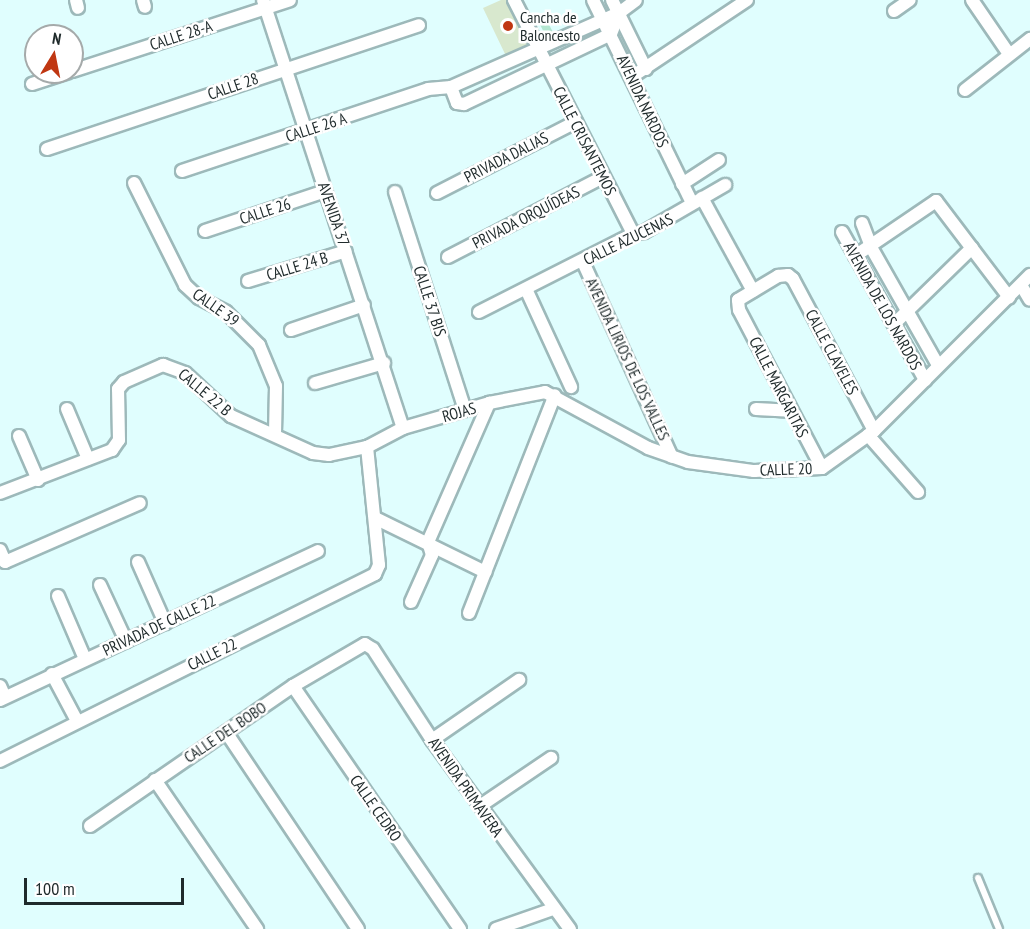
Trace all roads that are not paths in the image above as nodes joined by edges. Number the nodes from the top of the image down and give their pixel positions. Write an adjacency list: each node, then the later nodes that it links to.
1 (290, 0): 9 (street, CALLE 28-A)
2 (514, 0): 16 (street, CALLE CRISANTEMOS)
3 (593, 0): 12 (street, AVENIDA NARDOS)
4 (612, 0): 11 (street, AVENIDA NARDOS)
5 (636, 0): 11 (street)
6 (747, 0): 21 (street)
7 (910, 0): 10 (street)
8 (972, 0): 17 (street)
9 (264, 4): 19 (street, CALLE 28-A); 20 (street, AVENIDA 37)
10 (894, 11)
11 (619, 13): 12 (street, CALLE 26 A); 14 (street); 21 (street, AVENIDA NARDOS)
12 (603, 19): 14 (street, AVENIDA NARDOS); 16 (street, CALLE 26 A)
13 (420, 25): 20 (street, CALLE 28)
14 (611, 34): 18 (street); 22 (street, AVENIDA NARDOS)
15 (1030, 39): 17 (street)
16 (538, 47): 18 (street, CALLE CRISANTEMOS); 23 (street, CALLE 26 A)
17 (1009, 54): 24 (street)
18 (547, 65): 23 (street); 25 (street, CALLE CRISANTEMOS)
19 (84, 66)
20 (286, 68): 26 (street, AVENIDA 37); 27 (street, CALLE 28)
21 (646, 69): 22 (street)
22 (633, 76): 32 (street, AVENIDA NARDOS)
23 (451, 87): 26 (street, CALLE 26 A)
24 (964, 90)
25 (576, 122): 30 (street, CALLE CRISANTEMOS); 36 (street, PRIVADA DALIAS)
26 (306, 130): 29 (street, CALLE 26 A); 34 (street, AVENIDA 37)
27 (47, 149)
28 (719, 160): 32 (street)
29 (182, 171)
30 (603, 177): 41 (street, CALLE CRISANTEMOS); 46 (street, PRIVADA ORQUÍDEAS)
31 (134, 183): 73 (street, CALLE 39)
32 (682, 184): 37 (street, AVENIDA NARDOS)
33 (726, 184): 37 (street, CALLE AZUCENAS)
34 (325, 191): 39 (street, CALLE 26); 44 (street, AVENIDA 37)
35 (395, 192): 69 (street, CALLE 37 BIS)
36 (436, 193)
37 (697, 201): 41 (street, CALLE AZUCENAS); 52 (street, AVENIDA NARDOS)
38 (862, 223): 43 (street, AVENIDA DE LOS NARDOS)
39 (205, 231)
40 (842, 232): 45 (street, AVENIDA DE LOS NARDOS)
41 (633, 234): 47 (street, CALLE AZUCENAS)
42 (972, 248): 43 (street); 53 (street); 57 (street)
43 (872, 249): 45 (street); 57 (street, AVENIDA DE LOS NARDOS)
44 (346, 250): 49 (street, CALLE 24 B); 55 (street, AVENIDA 37)
45 (855, 256): 58 (street, AVENIDA DE LOS NARDOS)
46 (448, 257)
47 (583, 262): 51 (street, CALLE AZUCENAS); 76 (street, AVENIDA LIRIOS DE LOS VALLES)
48 (1030, 275): 50 (street, CALLE 20)
49 (248, 281)
50 (1021, 285): 53 (street, CALLE 20); 54 (street)
51 (526, 289): 56 (street, CALLE AZUCENAS); 64 (street)
52 (753, 291): 70 (street, CALLE MARGARITAS); 72 (street, CALLE CLAVELES)
53 (1009, 297): 61 (street, CALLE 20)
54 (1030, 300)
55 (364, 305): 59 (street); 60 (street, AVENIDA 37)
56 (479, 312)
57 (910, 313): 58 (street); 61 (street, AVENIDA DE LOS NARDOS)
58 (894, 324): 62 (street, AVENIDA DE LOS NARDOS)
59 (291, 330)
60 (384, 363): 63 (street); 71 (street, AVENIDA 37)
61 (939, 365): 62 (street, CALLE 20)
62 (925, 380): 72 (street, CALLE 20)
63 (315, 383)
64 (571, 387)
65 (555, 395): 66 (street, ROJAS); 76 (street, CALLE 20); 88 (street)
66 (489, 403): 69 (street, ROJAS); 84 (street)
67 (67, 409): 77 (street)
68 (756, 409): 70 (street)
69 (465, 410): 71 (street, ROJAS)
70 (790, 411): 78 (street, CALLE MARGARITAS)
71 (403, 428): 75 (street, ROJAS)
72 (871, 433): 78 (street, CALLE 20); 80 (street, CALLE CLAVELES)
73 (275, 435): 75 (street, CALLE 22 B); 77 (street, CALLE 22 B)
74 (19, 436): 79 (street)
75 (367, 447): 83 (street)
76 (672, 457): 78 (street, CALLE 20)
77 (88, 459): 79 (street, CALLE 22 B)
78 (822, 468)
79 (38, 480): 81 (street, CALLE 22 B)
80 (918, 492)
81 (0, 493)
82 (140, 503): 85 (street)
83 (375, 518): 84 (street); 101 (street, CALLE 22)
84 (428, 542): 88 (street); 91 (street)
85 (0, 550)
86 (318, 551): 93 (street, PRIVADA DE CALLE 22)
87 (138, 562): 93 (street)
88 (485, 572): 92 (street)
89 (100, 585): 94 (street)
90 (58, 596): 96 (street)
91 (411, 602)
92 (469, 613)
93 (165, 623): 94 (street, PRIVADA DE CALLE 22)
94 (126, 641): 96 (street, PRIVADA DE CALLE 22)
95 (365, 644): 99 (street, CALLE DEL BOBO); 103 (street, AVENIDA PRIMAVERA)
96 (85, 659): 97 (street, PRIVADA DE CALLE 22)
97 (52, 674): 100 (street, PRIVADA DE CALLE 22); 101 (street)
98 (519, 680): 103 (street)
99 (293, 686): 102 (street, CALLE DEL BOBO); 114 (street, CALLE CEDRO)
100 (2, 694)
101 (77, 721): 105 (street, CALLE 22)
102 (226, 732): 106 (street, CALLE DEL BOBO); 113 (street)
103 (432, 740): 107 (street, AVENIDA PRIMAVERA)
104 (551, 758): 107 (street)
105 (0, 761)
106 (155, 780): 108 (street, CALLE DEL BOBO); 112 (street)
107 (480, 806): 110 (street, AVENIDA PRIMAVERA)
108 (90, 826)
109 (978, 878): 117 (lane)
110 (553, 909): 111 (street); 116 (street, AVENIDA PRIMAVERA)
111 (519, 925): 115 (street)
112 (256, 929)
113 (358, 929)
114 (460, 929)
115 (496, 929)
116 (570, 929)
117 (999, 929)

